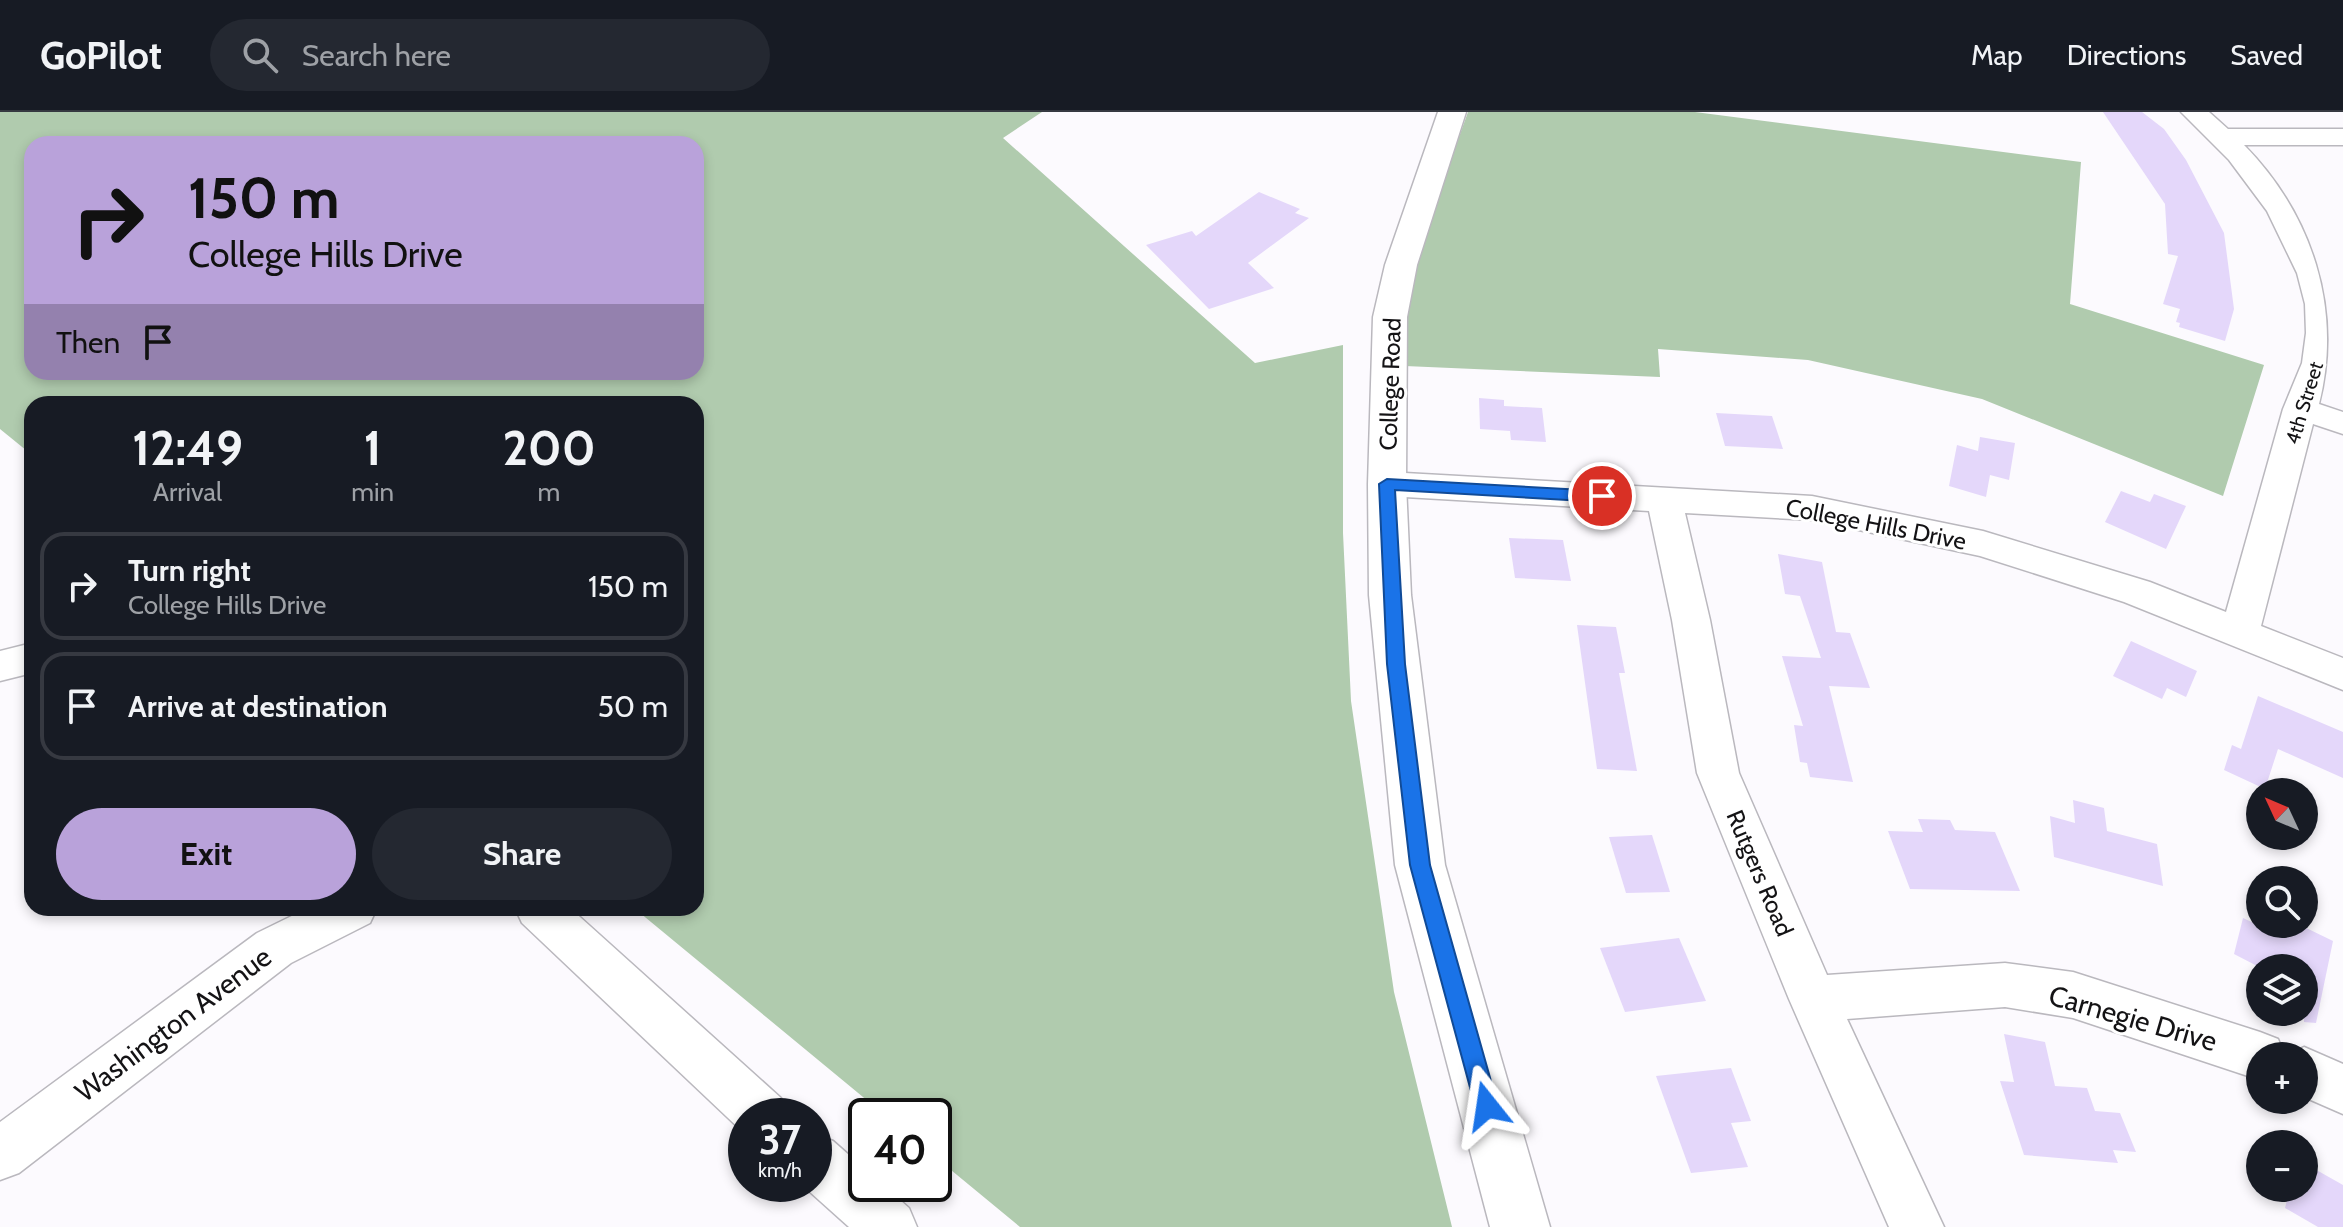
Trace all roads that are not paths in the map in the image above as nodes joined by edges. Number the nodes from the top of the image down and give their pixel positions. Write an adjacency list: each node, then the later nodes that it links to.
1 (1452, 112): 8 (street, College Road)
2 (2194, 112): 3 (street, 4th Street)
3 (2225, 137): 4 (street); 5 (street, 4th Street)
4 (2343, 137)
5 (2328, 273): 6 (street, 4th Street)
6 (2300, 409): 7 (street); 10 (street, 4th Street)
7 (2343, 423)
8 (1387, 484): 9 (street, College Hills Drive); 24 (street, College Road)
9 (1664, 500): 10 (street, College Hills Drive); 16 (street, Rutgers Road)
10 (2240, 633): 13 (street, College Hills Drive)
11 (24, 660): 12 (street)
12 (0, 666)
13 (2343, 675)
14 (338, 916): 21 (street, Washington Avenue)
15 (547, 916): 20 (street)
16 (1813, 999): 17 (street, Carnegie Drive); 25 (street, Rutgers Road)
17 (2246, 1051)
18 (2318, 1078): 19 (street)
19 (2343, 1089)
20 (744, 1098)
21 (0, 1154)
22 (832, 1176): 23 (street)
23 (890, 1227)
24 (1520, 1227)
25 (1917, 1227)

